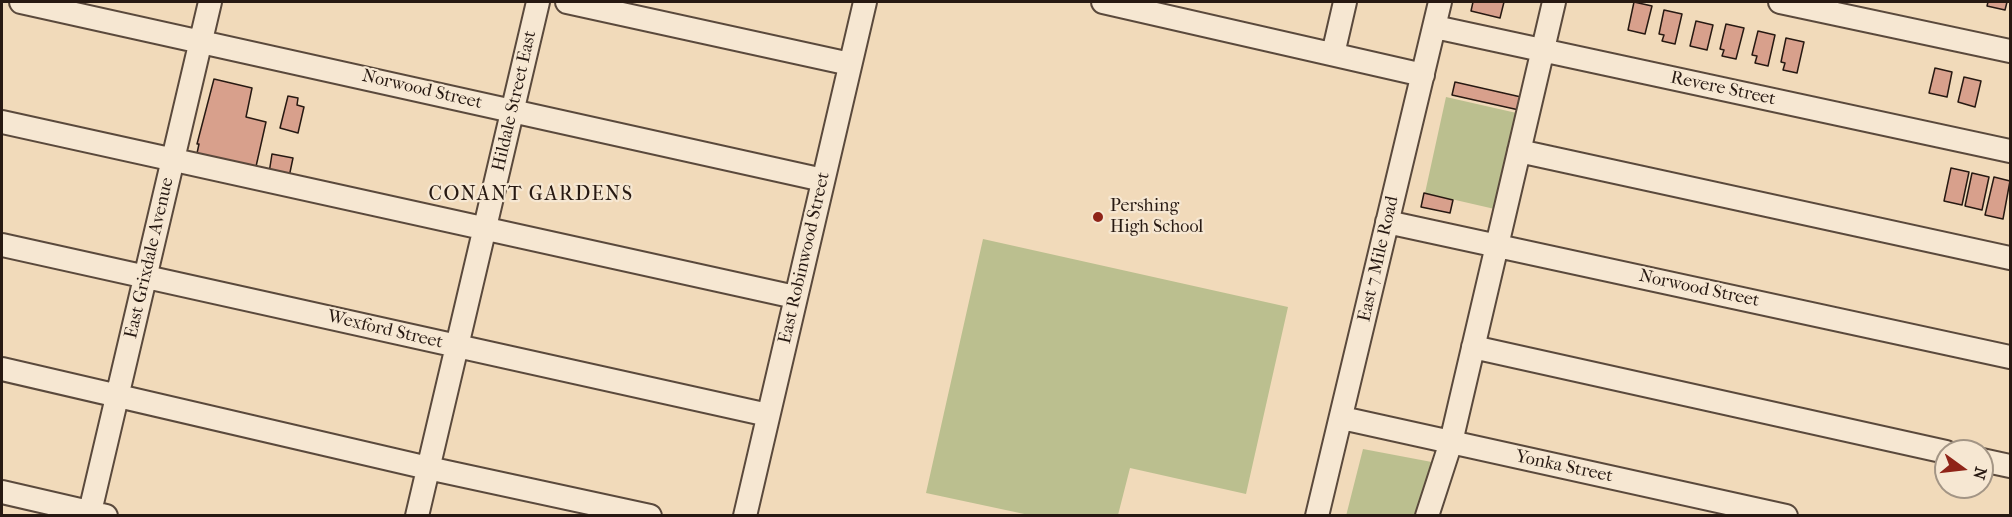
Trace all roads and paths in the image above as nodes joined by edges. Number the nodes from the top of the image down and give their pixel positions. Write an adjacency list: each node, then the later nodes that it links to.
1 (21, 2): 13 (street, Norwood Street)
2 (210, 2): 13 (street, East Grixdale Avenue)
3 (538, 2): 19 (street, Hildale Street East)
4 (567, 2): 17 (street)
5 (865, 2): 17 (street, East Robinwood Street)
6 (1103, 2): 11 (street)
7 (1345, 2): 16 (street)
8 (1440, 2): 12 (street, East 7 Mile Road)
9 (1554, 2): 14 (street)
10 (1779, 2): 15 (street)
11 (1186, 11): 16 (street)
12 (1434, 27): 14 (street, Revere Street); 18 (street, East 7 Mile Road)
13 (201, 41): 19 (street, Norwood Street); 23 (street, East Grixdale Avenue)
14 (1542, 50): 21 (street); 22 (street, Revere Street)
15 (2010, 51)
16 (1333, 54): 18 (street)
17 (850, 64): 24 (street, East Robinwood Street)
18 (1423, 75): 25 (street, East 7 Mile Road)
19 (513, 110): 24 (street, Norwood Street); 26 (street, Hildale Street East)
20 (2, 122): 23 (street)
21 (1519, 151): 28 (street); 29 (street)
22 (2010, 151)
23 (173, 160): 26 (street); 30 (street, East Grixdale Avenue)
24 (823, 180): 31 (street, East Robinwood Street)
25 (1388, 222): 28 (street, Norwood Street); 38 (street, East 7 Mile Road)
26 (484, 230): 31 (street); 32 (street, Hildale Street East)
27 (2, 245): 30 (street, Wexford Street)
28 (1497, 246): 33 (street); 34 (street, Norwood Street)
29 (2010, 258)
30 (145, 277): 32 (street, Wexford Street); 36 (street, East Grixdale Avenue)
31 (795, 297): 37 (street, East Robinwood Street)
32 (456, 346): 37 (street, Wexford Street); 43 (street, Hildale Street East)
33 (1473, 347): 39 (street); 40 (street)
34 (2010, 357)
35 (2, 369): 36 (street)
36 (118, 395): 43 (street); 45 (street, East Grixdale Avenue)
37 (768, 415): 48 (street, East Robinwood Street)
38 (1342, 418): 39 (street, Yonka Street); 49 (street, East 7 Mile Road)
39 (1451, 442): 50 (street); 51 (street, Yonka Street)
40 (1934, 449)
41 (1994, 463): 42 (street)
42 (2010, 466)
43 (428, 468): 46 (street, Hildale Street East); 47 (street)
44 (2, 492): 45 (street)
45 (95, 514)
46 (417, 516)
47 (650, 516)
48 (745, 516)
49 (1317, 516)
50 (1427, 516)
51 (1786, 516)

